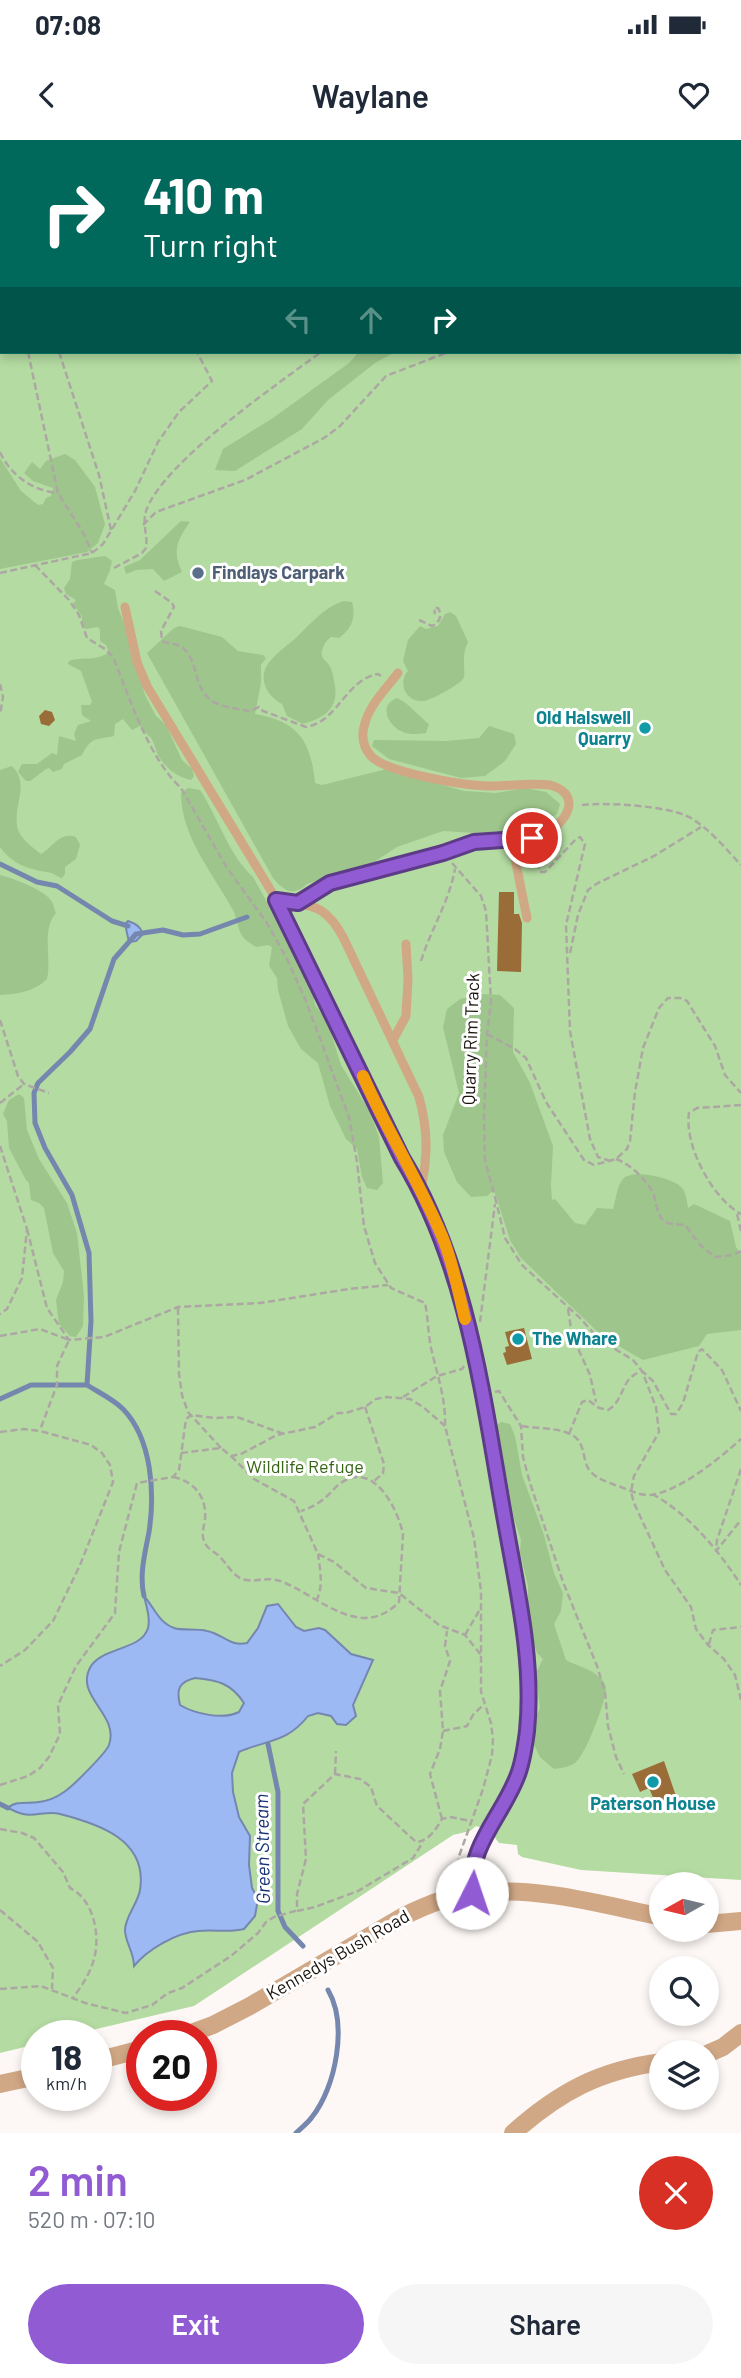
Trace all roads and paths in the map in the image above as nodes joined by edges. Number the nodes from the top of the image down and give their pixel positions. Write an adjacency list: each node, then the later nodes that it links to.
1 (29, 354): 7 (path)
2 (60, 354): 9 (path)
3 (198, 354): 9 (path)
4 (318, 354): 8 (path)
5 (443, 354): 8 (path)
6 (0, 452): 7 (path)
7 (58, 494): 10 (path)
8 (143, 525): 12 (path)
9 (111, 530): 10 (path)
10 (92, 553): 11 (path)
11 (35, 565): 13 (path); 53 (path)
12 (114, 568)
13 (0, 573)
14 (155, 591): 20 (path)
15 (125, 607): 29 (lane)
16 (435, 614): 17 (path)
17 (419, 620)
18 (398, 673): 20 (lane)
19 (0, 684): 21 (path)
20 (387, 687): 22 (lane)
21 (0, 715)
22 (569, 807): 23 (path); 24 (lane)
23 (701, 827): 27 (path); 33 (path)
24 (532, 838): 25 (lane); 33 (path)
25 (511, 839): 26 (lane); 31 (lane)
26 (443, 853): 28 (path, Quarry Rim Track); 30 (lane)
27 (741, 865)
28 (456, 868): 34 (path); 36 (path, Quarry Rim Track)
29 (276, 900): 30 (lane); 46 (lane)
30 (298, 903): 37 (lane)
31 (527, 918)
32 (405, 944): 37 (lane)
33 (569, 960): 45 (path)
34 (421, 961)
35 (0, 1020): 38 (path)
36 (488, 1034): 45 (path); 47 (path, Quarry Rim Track)
37 (393, 1040): 46 (lane)
38 (24, 1083): 39 (path); 41 (path)
39 (50, 1093)
40 (741, 1093): 44 (path)
41 (0, 1103)
42 (741, 1105): 49 (path)
43 (0, 1146): 50 (path)
44 (616, 1159): 45 (path); 52 (path)
45 (610, 1161)
46 (421, 1189): 59 (lane)
47 (495, 1196): 55 (path); 59 (path, Quarry Rim Track)
48 (741, 1208): 49 (path)
49 (738, 1212): 51 (path)
50 (27, 1229): 56 (path); 58 (path)
51 (741, 1231)
52 (741, 1251)
53 (388, 1285): 54 (path); 61 (path)
54 (178, 1307): 58 (path); 67 (path)
55 (568, 1309): 60 (path); 64 (path)
56 (0, 1314)
57 (0, 1336): 58 (path)
58 (69, 1340): 70 (path)
59 (474, 1355): 61 (path); 62 (lane)
60 (642, 1371): 64 (path); 66 (path); 81 (path)
61 (437, 1376): 63 (path); 68 (path)
62 (482, 1395): 69 (path); 109 (lane)
63 (403, 1397): 65 (path); 68 (path)
64 (597, 1406): 73 (path)
65 (365, 1407): 72 (path); 80 (path)
66 (741, 1410)
67 (191, 1415): 72 (path); 75 (path); 76 (path)
68 (444, 1426): 90 (path)
69 (521, 1426): 73 (path); 102 (path)
70 (40, 1430): 71 (path); 96 (path)
71 (0, 1432)
72 (284, 1434): 77 (path)
73 (569, 1434): 81 (path)
74 (741, 1439): 82 (path)
75 (221, 1448): 76 (path); 77 (path)
76 (181, 1453): 79 (path)
77 (231, 1456): 83 (path)
78 (741, 1469): 85 (path)
79 (173, 1477): 89 (path); 103 (path)
80 (373, 1482): 83 (path); 88 (path)
81 (631, 1492): 82 (path); 94 (path)
82 (652, 1494): 85 (path)
83 (301, 1511): 86 (path)
84 (741, 1520): 85 (path)
85 (716, 1551): 87 (path)
86 (318, 1554): 88 (path); 89 (path)
87 (741, 1585)
88 (399, 1593): 89 (path); 92 (path)
89 (316, 1601)
90 (481, 1608): 93 (path); 95 (path)
91 (741, 1626): 94 (path)
92 (448, 1629): 93 (path); 99 (path)
93 (464, 1635): 95 (path)
94 (708, 1645): 97 (path)
95 (481, 1655): 98 (path)
96 (0, 1666)
97 (741, 1700)
98 (484, 1704): 99 (path); 105 (path)
99 (443, 1731): 104 (path)
100 (336, 1751): 101 (path)
101 (335, 1774): 107 (path); 111 (path)
102 (624, 1774)
103 (0, 1784)
104 (442, 1819): 105 (path); 107 (path)
105 (471, 1821): 108 (path)
106 (0, 1829): 117 (path)
107 (423, 1842): 111 (path)
108 (458, 1859)
109 (472, 1893): 112 (street, Kennedys Bush Road); 118 (street, Kennedys Bush Road)
110 (0, 1910): 116 (path)
111 (295, 1911): 117 (path)
112 (649, 1914)
113 (741, 1922): 114 (street)
114 (719, 1923)
115 (0, 1989): 116 (path)
116 (52, 1989): 117 (path)
117 (73, 1998)
118 (217, 2023)
119 (741, 2033): 120 (street)
120 (719, 2049)
121 (649, 2064): 124 (street)
122 (21, 2079): 123 (street)
123 (0, 2084)
124 (513, 2133)

